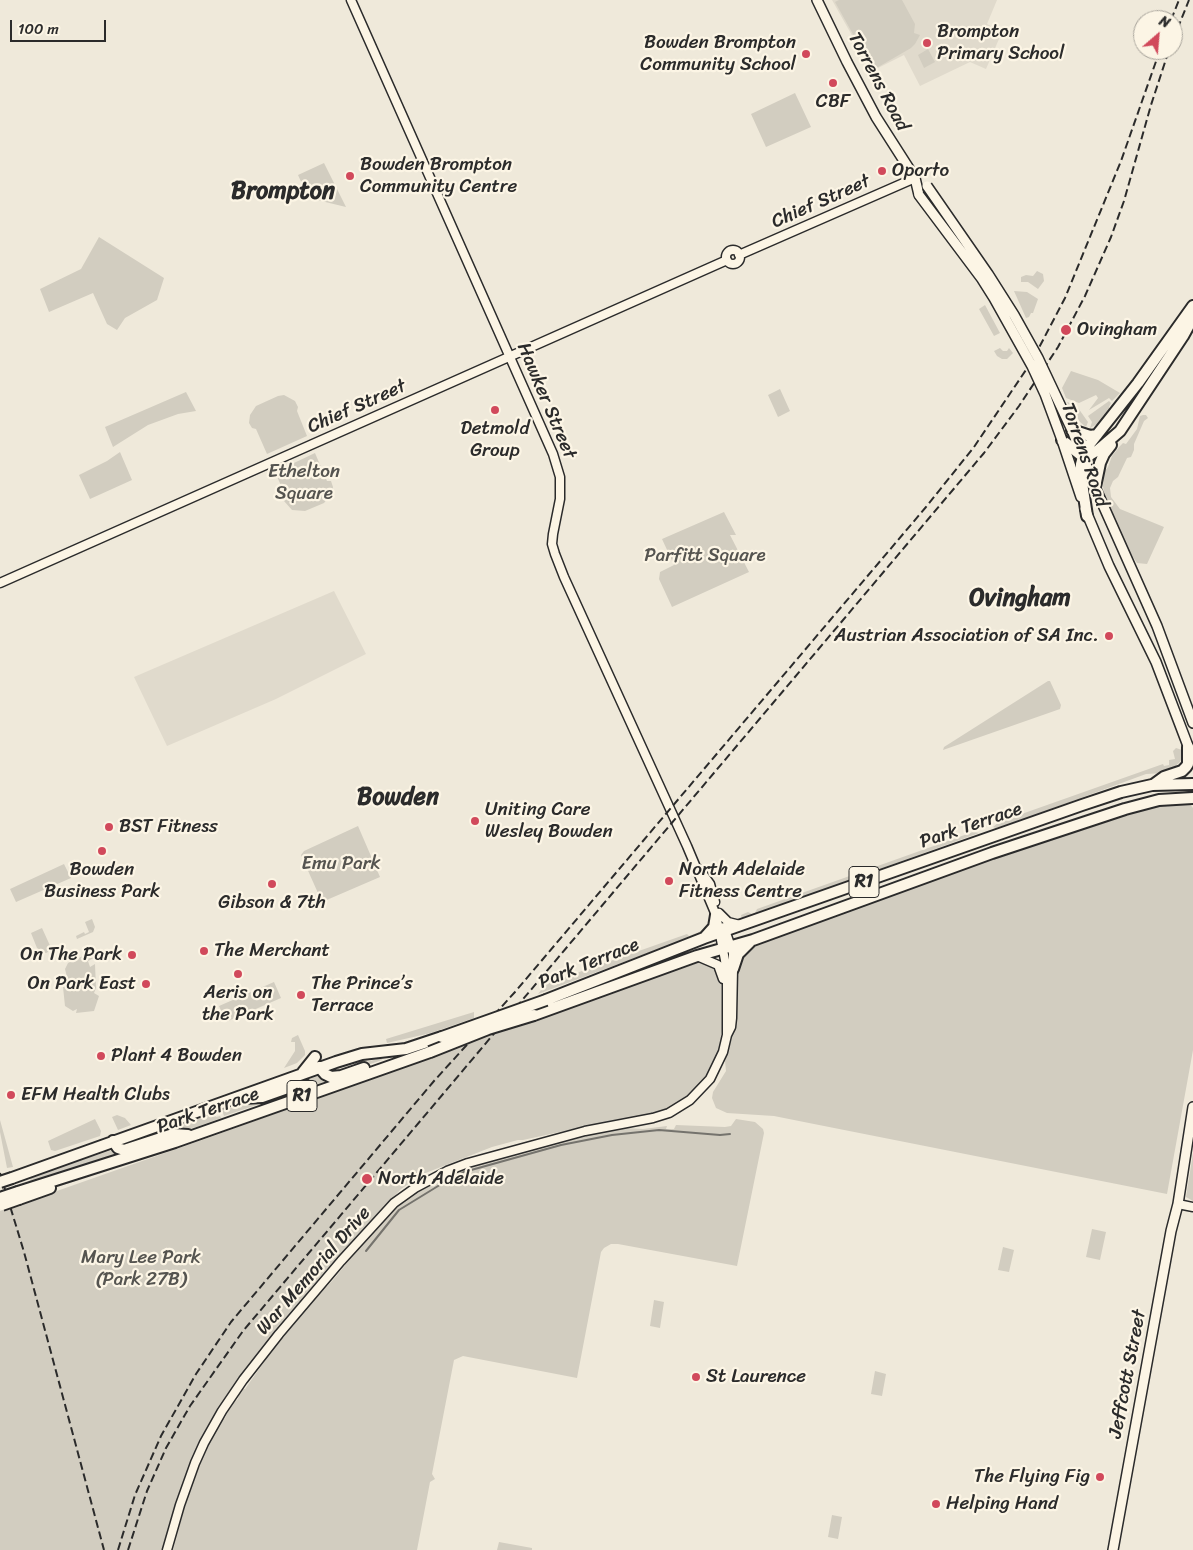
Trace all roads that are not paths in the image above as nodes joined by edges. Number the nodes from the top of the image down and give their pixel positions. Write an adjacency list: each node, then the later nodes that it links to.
1 (351, 0): 6 (street, Hawker Street)
2 (817, 0): 3 (main road, Torrens Road)
3 (915, 178): 6 (street, Chief Street); 7 (main road, Torrens Road, bridge); 10 (main road, Torrens Road, bridge)
4 (1193, 306): 9 (main road)
5 (1193, 318): 8 (main road)
6 (510, 357): 14 (street, Chief Street); 21 (street, Hawker Street)
7 (1072, 430): 9 (main road); 11 (main road, Torrens Road)
8 (1120, 431): 11 (main road); 12 (main road)
9 (1097, 435): 11 (main road)
10 (1062, 440): 11 (main road); 13 (main road, Torrens Road)
11 (1082, 456): 12 (main road, Torrens Road); 13 (main road)
12 (1095, 487): 15 (main road, Torrens Road)
13 (1088, 516): 16 (main road, Torrens Road)
14 (0, 582)
15 (1193, 723)
16 (1188, 747): 17 (main road, Torrens Road); 19 (main road)
17 (1193, 759)
18 (1193, 784): 19 (main road, Park Terrace / R1)
19 (1152, 785): 22 (main road, Park Terrace / R1)
20 (1193, 798): 25 (main road, Park Terrace / R1)
21 (717, 914): 22 (street); 23 (street, Hawker Street); 24 (main road)
22 (742, 925): 23 (main road, Park Terrace / R1)
23 (723, 932): 24 (main road, Park Terrace / R1); 26 (street, Hawker Street)
24 (704, 938): 33 (main road, Park Terrace / R1, bridge)
25 (753, 940): 26 (main road, Park Terrace / R1); 28 (main road)
26 (727, 947): 27 (main road, Park Terrace / R1); 28 (street, War Memorial Drive); 29 (street, War Memorial Drive)
27 (697, 956): 29 (street); 32 (main road, Park Terrace / R1, bridge)
28 (733, 970): 30 (street, War Memorial Drive)
29 (726, 988): 30 (street, War Memorial Drive)
30 (726, 1036): 44 (street, War Memorial Drive)
31 (314, 1057): 34 (main road)
32 (416, 1057): 33 (main road); 35 (main road, Park Terrace / R1)
33 (319, 1067): 34 (main road, Park Terrace / R1)
34 (302, 1073): 36 (main road, Park Terrace / R1)
35 (312, 1094): 36 (main road); 38 (main road, Park Terrace / R1)
36 (231, 1098): 39 (main road, Park Terrace / R1)
37 (1193, 1107): 42 (main road, Jeffcott Street)
38 (191, 1136): 39 (main road); 41 (main road, Park Terrace / R1, bridge)
39 (113, 1140): 40 (main road, Park Terrace / R1, bridge)
40 (0, 1182)
41 (1, 1202)
42 (1178, 1204): 43 (street); 45 (main road, Jeffcott Street)
43 (1193, 1207)
44 (167, 1550)
45 (1113, 1550)

